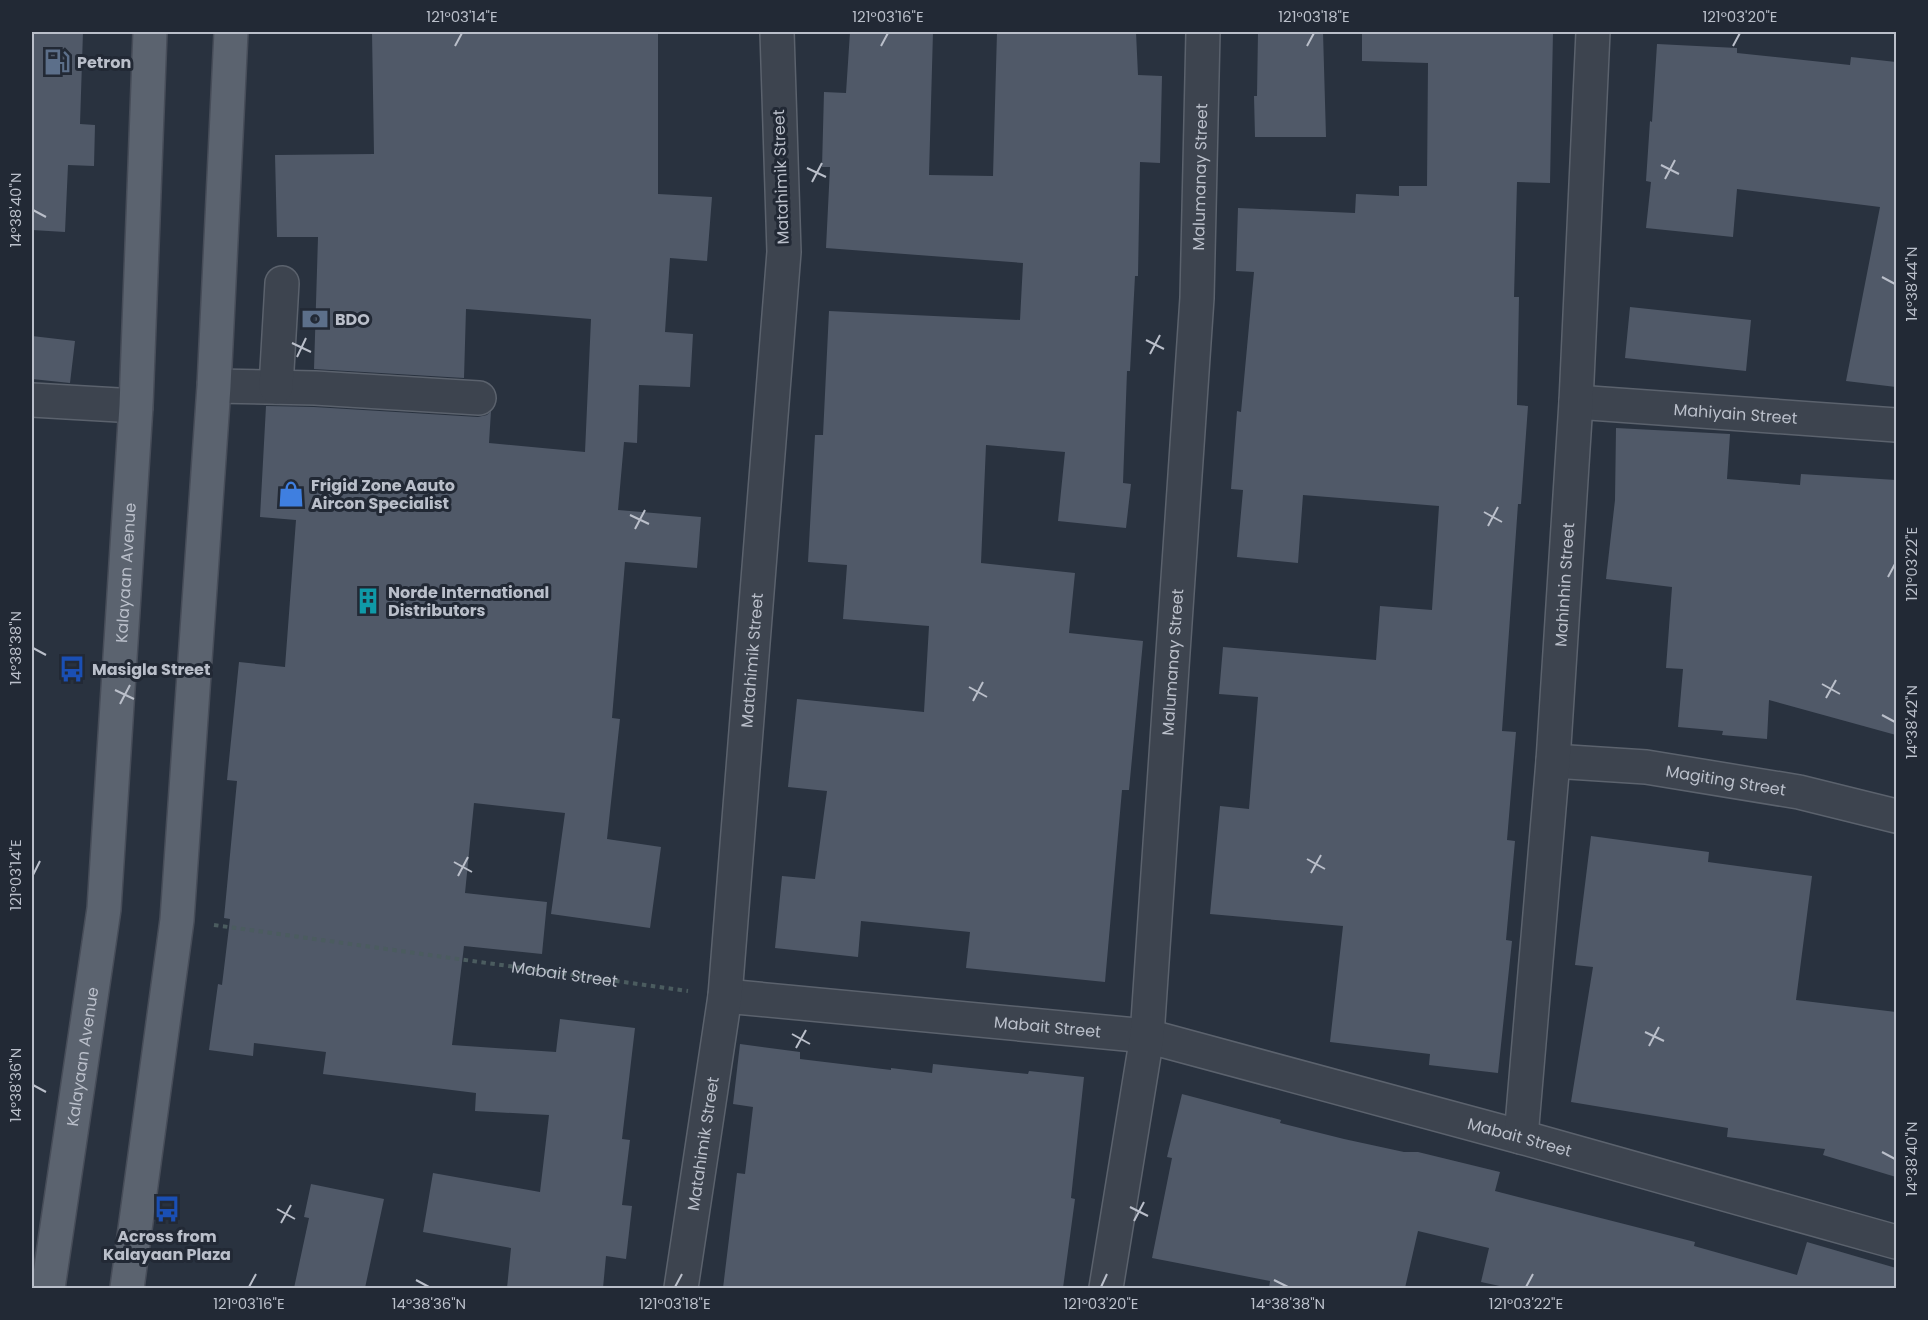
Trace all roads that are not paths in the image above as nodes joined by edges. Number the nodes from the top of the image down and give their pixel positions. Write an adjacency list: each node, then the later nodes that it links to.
1 (150, 32): 12 (main road, Kalayaan Avenue)
2 (231, 32): 7 (main road)
3 (777, 32): 16 (street, Matahimik Street)
4 (1203, 32): 17 (street, Malumanay Street)
5 (1593, 32): 11 (street, Mahinhin Street)
6 (282, 283): 8 (street)
7 (214, 386): 8 (street); 21 (main road)
8 (276, 387): 9 (street)
9 (479, 398)
10 (32, 400): 12 (street)
11 (1576, 402): 13 (street, Mahiyain Street); 14 (street, Mahinhin Street)
12 (136, 406): 20 (main road, Kalayaan Avenue)
13 (1896, 426)
14 (1553, 761): 15 (street, Magiting Street); 18 (street, Mahinhin Street)
15 (1896, 816)
16 (725, 996): 17 (street, Mabait Street); 22 (street, Matahimik Street)
17 (1147, 1036): 18 (street, Mabait Street); 23 (street, Malumanay Street)
18 (1521, 1137): 19 (street, Mabait Street)
19 (1896, 1242)
20 (48, 1288)
21 (127, 1288)
22 (681, 1288)
23 (1106, 1288)

